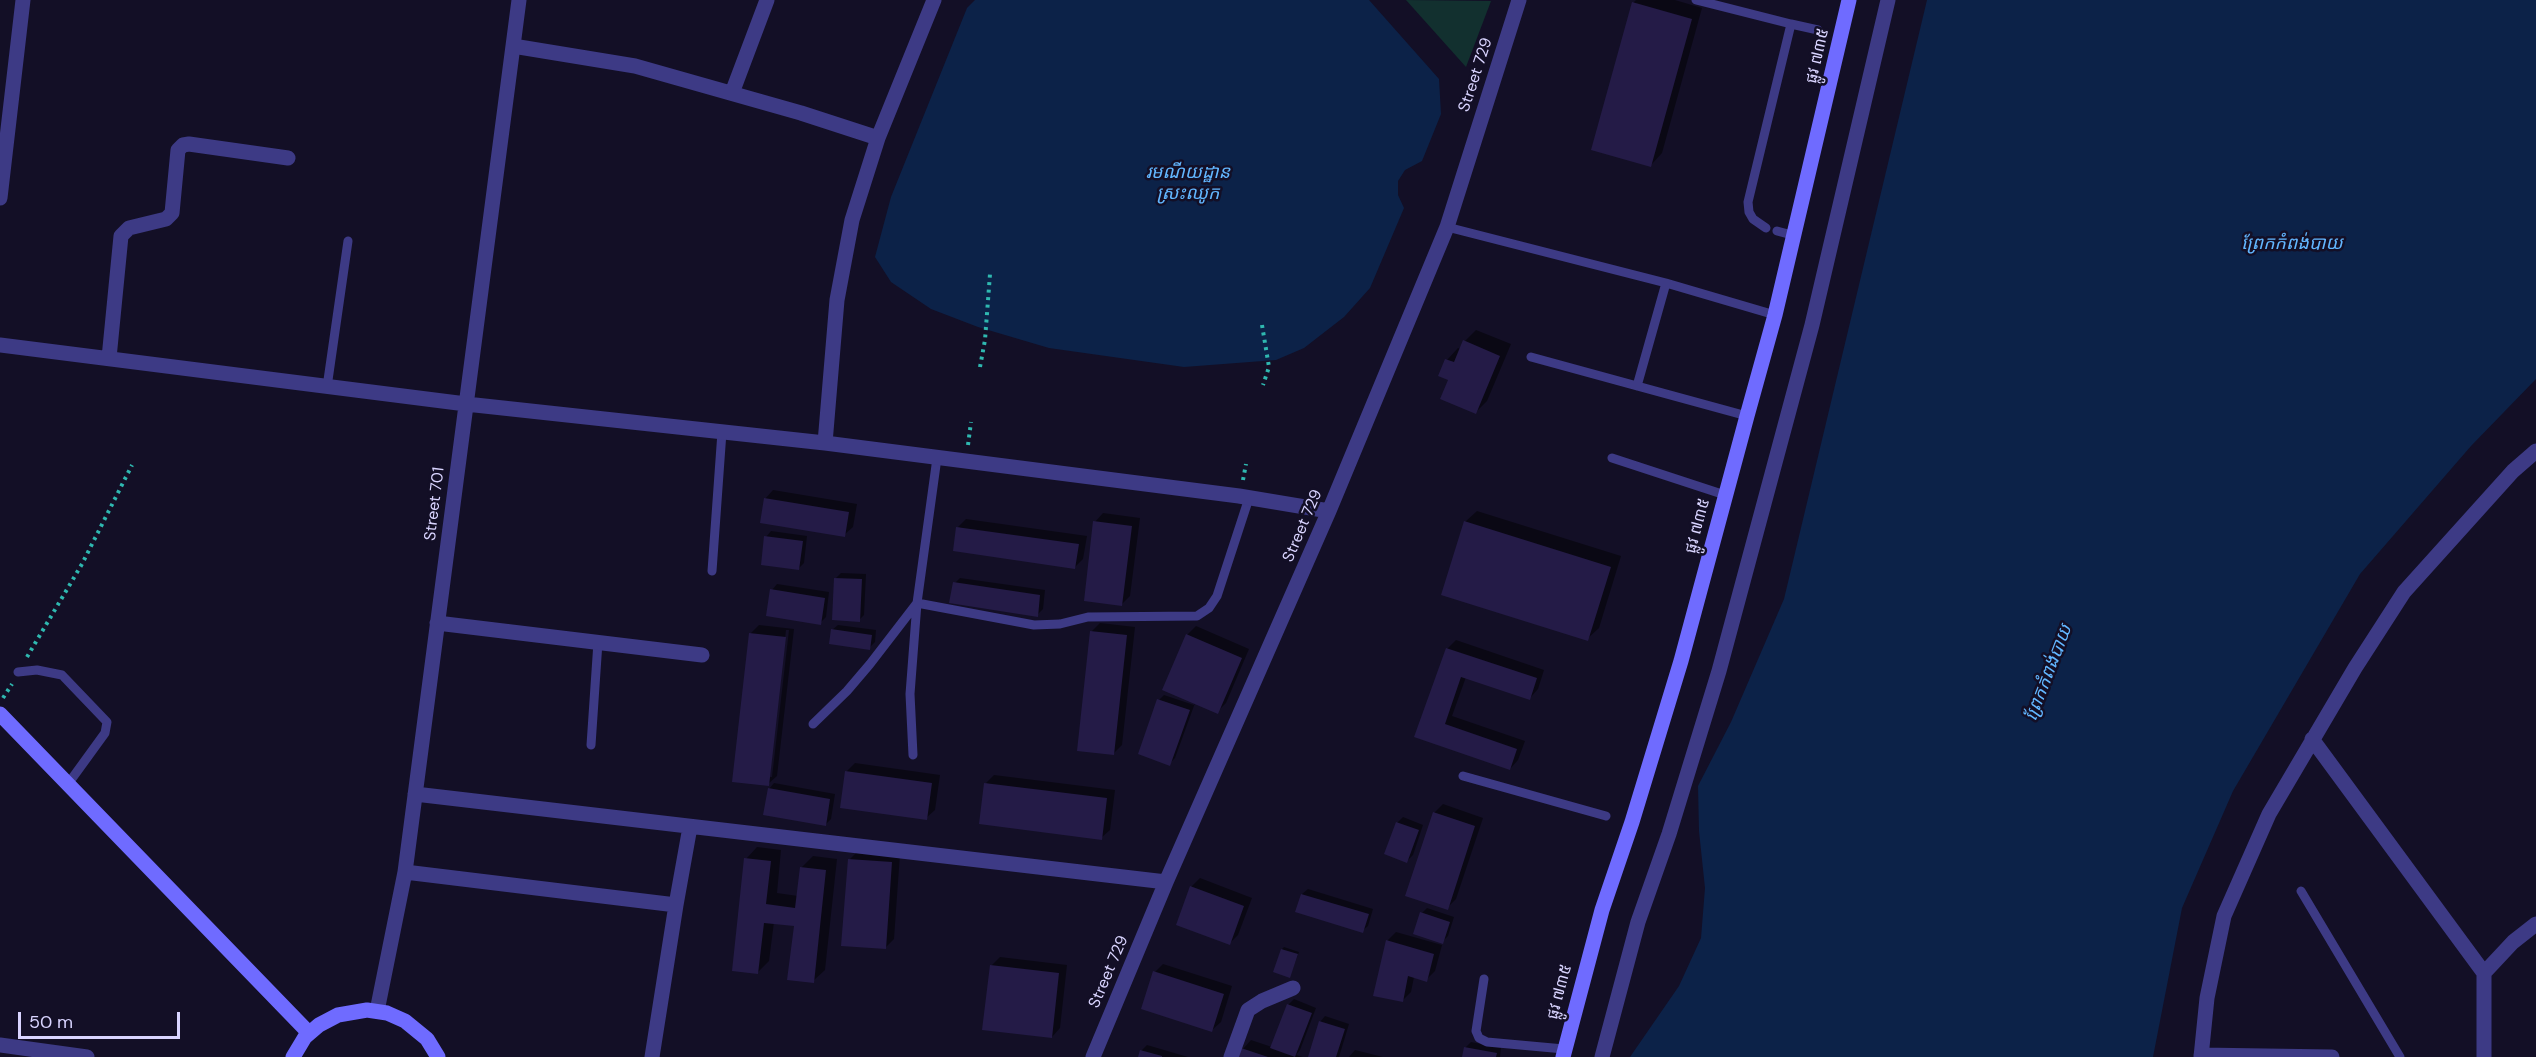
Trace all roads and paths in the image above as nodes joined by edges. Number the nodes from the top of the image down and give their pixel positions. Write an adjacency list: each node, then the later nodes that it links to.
1 (23, 0): 13 (street)
2 (519, 0): 11 (street, Street 701)
3 (767, 0): 12 (street)
4 (934, 0): 14 (street)
5 (1519, 0): 17 (street, Street 729)
6 (1696, 0): 9 (lane)
7 (1849, 0): 20 (street, ផ្លូវ ៧៣៥)
8 (1888, 0): 80 (street)
9 (1791, 24): 10 (lane); 18 (lane)
10 (1818, 30)
11 (513, 46): 12 (street); 33 (street, Street 701)
12 (732, 93): 14 (street)
13 (6, 95): 16 (street)
14 (878, 138): 36 (street)
15 (288, 158): 28 (street)
16 (0, 198)
17 (1447, 227): 23 (lane); 43 (street, Street 729)
18 (1766, 228)
19 (1777, 231): 20 (lane)
20 (1792, 235): 24 (street, ផ្លូវ ៧៣៥)
21 (348, 241): 32 (lane)
22 (990, 274): 29 (path)
23 (1666, 283): 24 (lane); 31 (lane)
24 (1774, 315): 34 (street, ផ្លូវ ៧៣៥)
25 (1262, 325): 30 (path)
26 (0, 345): 28 (street)
27 (1531, 357): 31 (lane)
28 (109, 358): 32 (street)
29 (980, 367)
30 (1263, 385)
31 (1637, 386): 34 (lane)
32 (327, 387): 33 (street)
33 (466, 404): 35 (street); 46 (street, Street 701)
34 (1747, 416): 41 (street, ផ្លូវ ៧៣៥)
35 (722, 432): 36 (street); 44 (lane)
36 (825, 443): 38 (street)
37 (2536, 451): 53 (street)
38 (937, 458): 42 (street); 45 (lane)
39 (1612, 458): 41 (lane)
40 (132, 465): 49 (path)
41 (1725, 495): 72 (street, ផ្លូវ ៧៣៥)
42 (1249, 498): 43 (street); 45 (lane)
43 (1329, 511): 62 (street, Street 729)
44 (712, 571)
45 (917, 603): 52 (lane); 55 (lane)
46 (437, 623): 47 (street); 58 (street, Street 701)
47 (598, 642): 48 (street); 54 (lane)
48 (702, 655)
49 (18, 672): 50 (path); 57 (lane)
50 (0, 704)
51 (0, 714): 57 (street)
52 (813, 723)
53 (2312, 739): 66 (street); 73 (street)
54 (591, 745)
55 (913, 755)
56 (1463, 776): 59 (lane)
57 (68, 784): 70 (street)
58 (415, 794): 60 (street); 61 (street, Street 701)
59 (1606, 816)
60 (690, 827): 62 (street); 64 (street)
61 (405, 872): 64 (street); 69 (street, Street 701)
62 (1166, 882): 78 (street, Street 729)
63 (2301, 891): 82 (lane)
64 (676, 905): 77 (street)
65 (2536, 924): 66 (street)
66 (2484, 974): 83 (street)
67 (1484, 979): 72 (lane)
68 (1293, 988): 79 (street)
69 (377, 1011): 70 (street); 76 (street)
70 (309, 1033): 75 (street)
71 (0, 1045): 74 (street)
72 (1564, 1053)
73 (2201, 1056): 81 (street)
74 (87, 1057)
75 (293, 1057)
76 (438, 1057)
77 (652, 1057)
78 (1093, 1057)
79 (1231, 1057)
80 (1602, 1057)
81 (2332, 1057)
82 (2400, 1057)
83 (2484, 1057)

